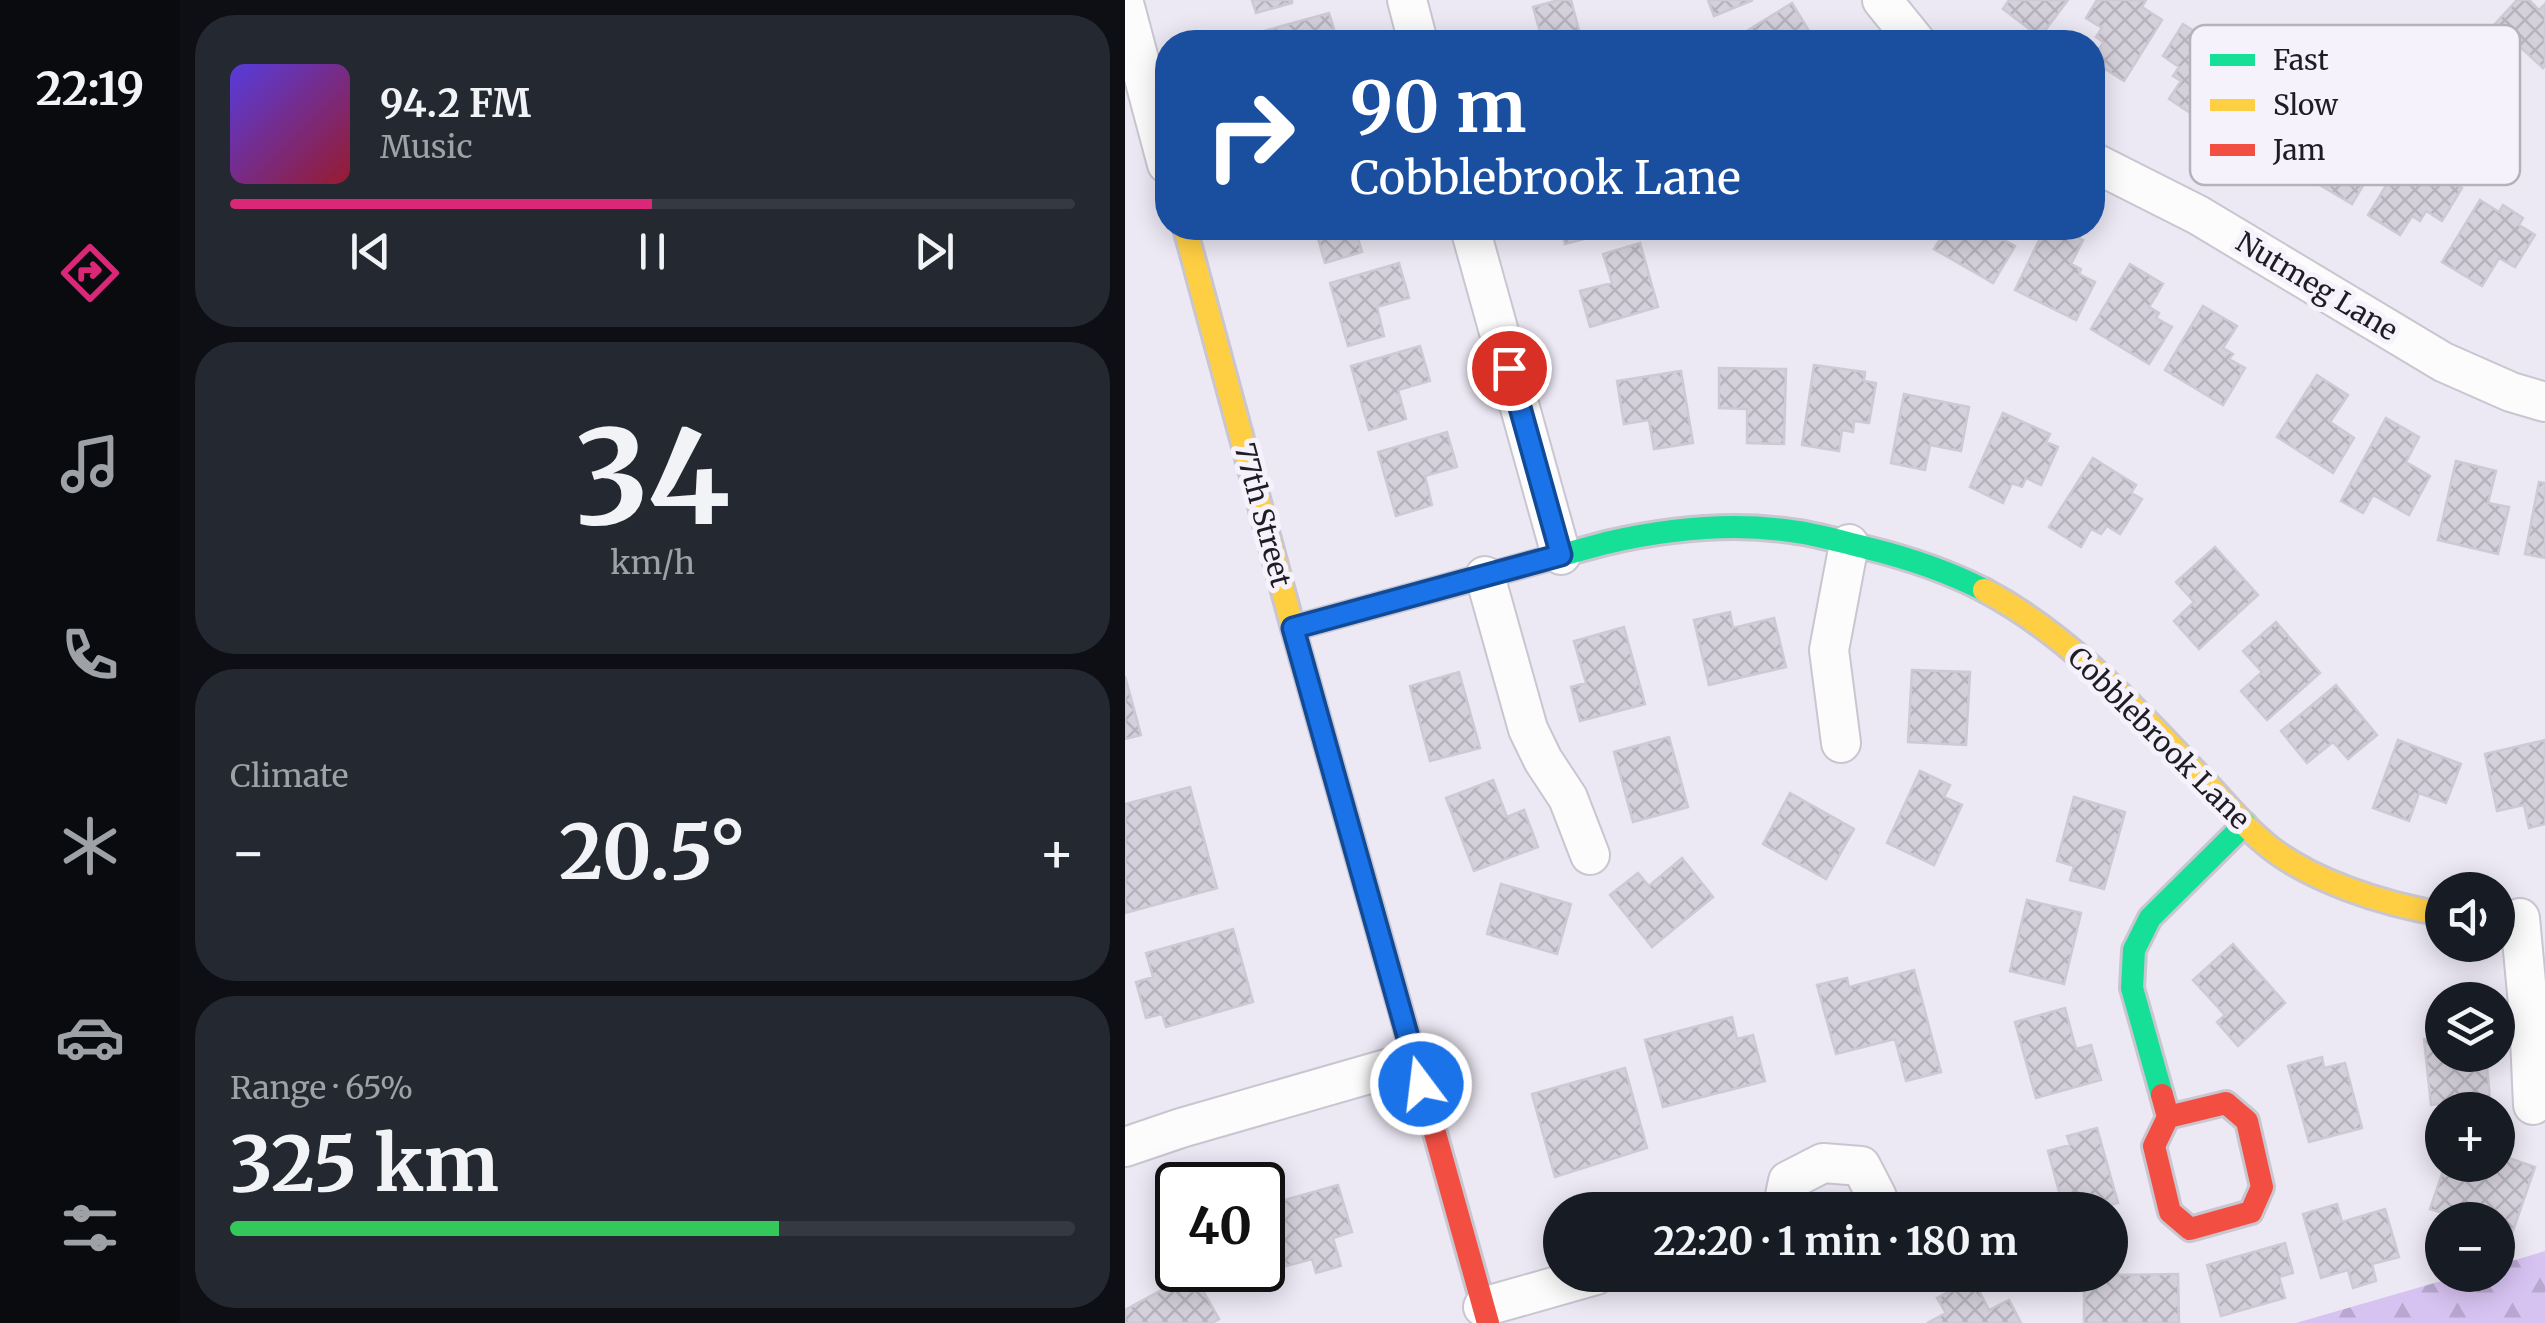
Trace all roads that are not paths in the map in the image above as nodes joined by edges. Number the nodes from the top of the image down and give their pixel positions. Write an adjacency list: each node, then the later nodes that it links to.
1 (1407, 0): 4 (street)
2 (1881, 0): 5 (street)
3 (1125, 8): 6 (street)
4 (1416, 30)
5 (1906, 30)
6 (1155, 119)
7 (2105, 168): 10 (street, Nutmeg Lane)
8 (1188, 240): 14 (street, 77th Street)
9 (1473, 240): 12 (street)
10 (2545, 402)
11 (1849, 544): 12 (street, Cobblebrook Lane); 15 (street); 16 (street, Cobblebrook Lane)
12 (1561, 555): 13 (street, Cobblebrook Lane)
13 (1485, 576): 14 (street, Cobblebrook Lane); 17 (street)
14 (1293, 628): 20 (street, 77th Street)
15 (1841, 743)
16 (2245, 824): 18 (street, Cobblebrook Lane); 22 (street)
17 (1591, 855)
18 (2425, 910)
19 (2521, 915): 21 (street)
20 (1414, 1061): 23 (street); 27 (street, 77th Street)
21 (2533, 1105)
22 (2167, 1118): 22 (street)
23 (1125, 1146)
24 (1786, 1192): 25 (street)
25 (1874, 1192)
26 (1548, 1292): 27 (street)
27 (1485, 1315)

